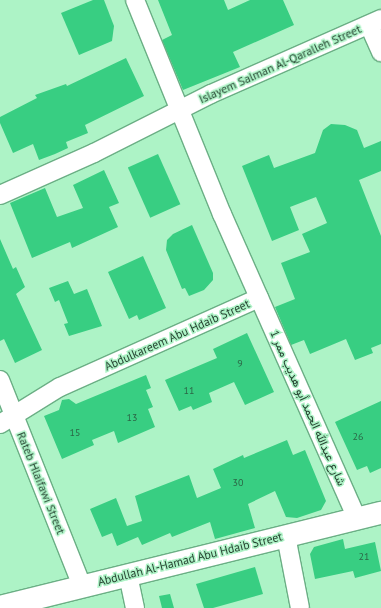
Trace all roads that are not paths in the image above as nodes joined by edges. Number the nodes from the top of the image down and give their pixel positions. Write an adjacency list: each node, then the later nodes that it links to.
1 (135, 0): 4 (street, Abdulkareem Abu Hdaib Street)
2 (375, 22): 3 (street); 4 (street, Islayem Salman Al-Qaralleh Street)
3 (381, 52)
4 (179, 110): 5 (street); 6 (street, Abdulkareem Abu Hdaib Street)
5 (0, 195)
6 (259, 298): 8 (street, Abdulkareem Abu Hdaib Street); 10 (street, شارع عبدالله الحمد أبو هديب ممر 1)
7 (0, 380): 8 (street, Rateb Hlaifawi Street)
8 (7, 420): 13 (street, Rateb Hlaifawi Street)
9 (381, 513): 10 (street, Abdullah Al-Hamad Abu Hdaib Street)
10 (357, 519): 11 (street, Abdullah Al-Hamad Abu Hdaib Street)
11 (286, 536): 12 (street, Abdullah Al-Hamad Abu Hdaib Street); 16 (street)
12 (128, 575): 13 (street, Abdullah Al-Hamad Abu Hdaib Street); 15 (street)
13 (82, 586): 14 (street, Abdullah Al-Hamad Abu Hdaib Street)
14 (0, 607)
15 (135, 608)
16 (300, 608)

